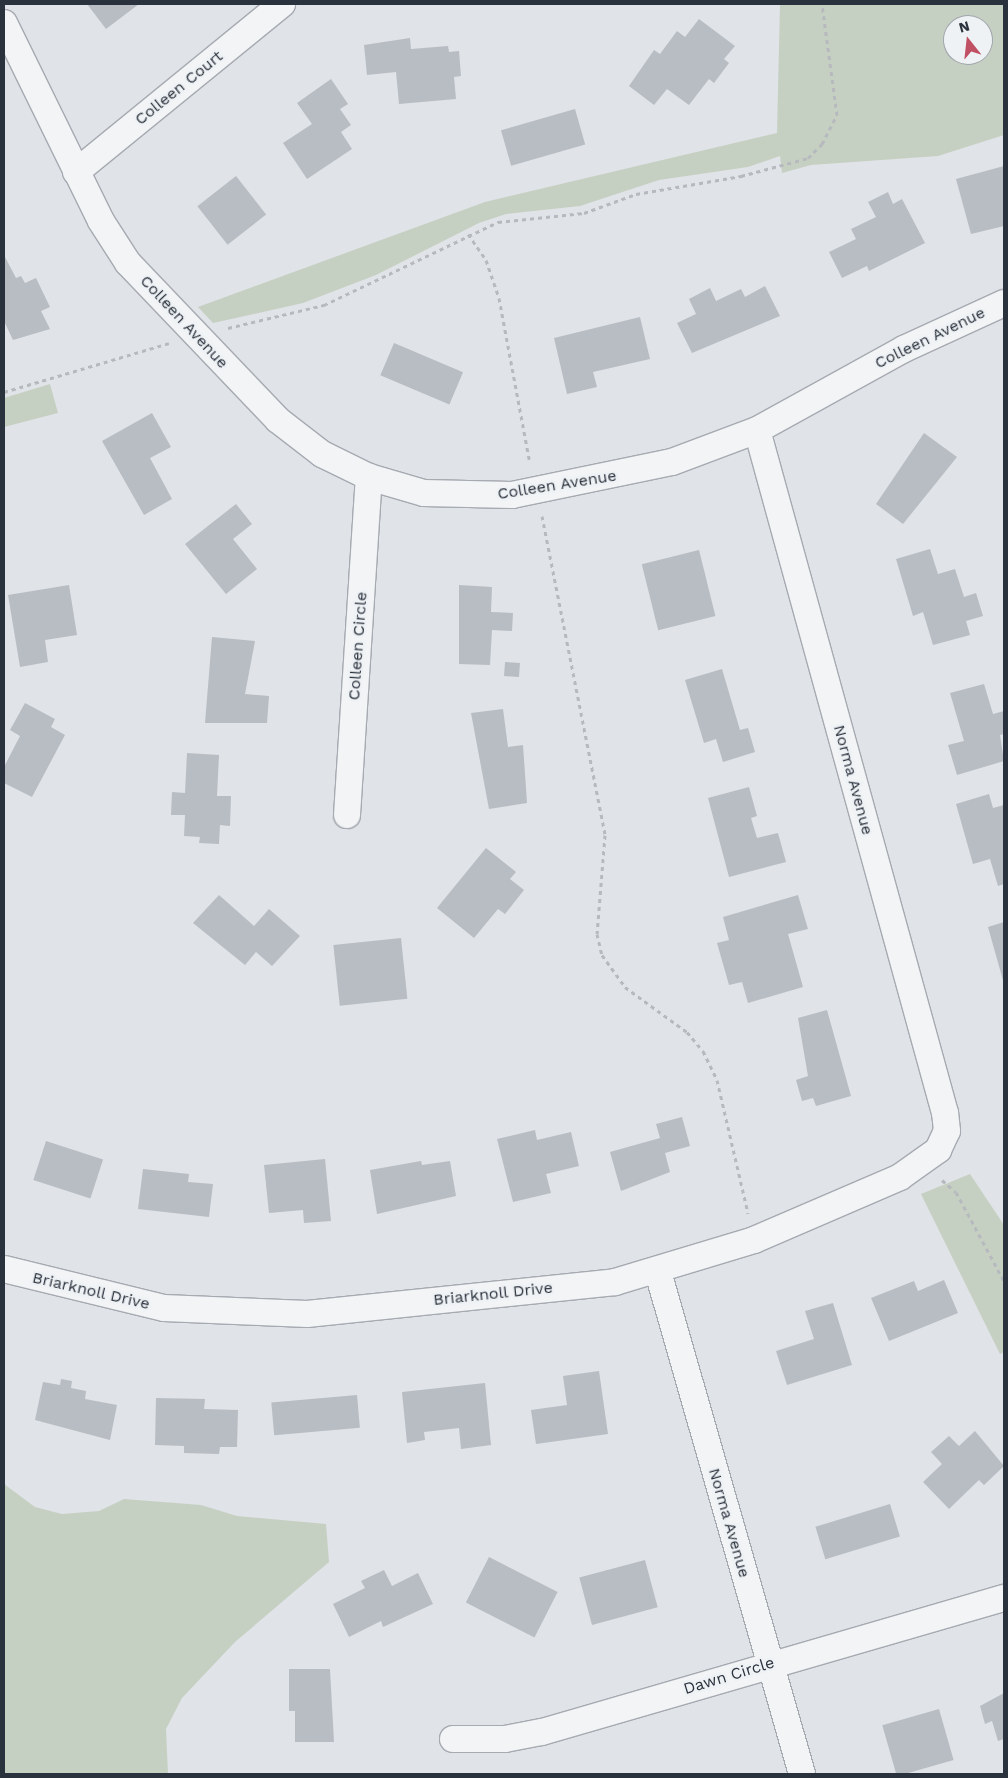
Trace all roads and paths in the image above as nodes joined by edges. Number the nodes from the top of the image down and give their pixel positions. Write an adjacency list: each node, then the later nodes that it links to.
1 (282, 4): 4 (street, Colleen Court)
2 (822, 4): 5 (path)
3 (4, 23): 4 (street, Colleen Avenue)
4 (76, 172): 7 (street, Colleen Avenue)
5 (468, 234): 7 (path); 11 (path)
6 (1004, 303): 9 (street, Colleen Avenue)
7 (196, 335): 8 (path); 10 (street, Colleen Avenue)
8 (4, 392)
9 (757, 430): 11 (street, Colleen Avenue); 13 (street, Norma Avenue)
10 (369, 478): 11 (street, Colleen Avenue); 12 (street, Colleen Circle)
11 (535, 490): 15 (path)
12 (348, 815)
13 (947, 1131): 14 (street, Briarknoll Drive)
14 (924, 1163): 15 (street, Briarknoll Drive); 18 (path)
15 (754, 1240): 17 (street, Briarknoll Drive)
16 (4, 1269): 17 (street, Briarknoll Drive)
17 (658, 1272): 20 (street, Norma Avenue)
18 (1004, 1281)
19 (1004, 1598): 20 (street, Dawn Circle)
20 (769, 1664): 21 (street, Dawn Circle); 22 (street, Norma Avenue)
21 (452, 1739)
22 (802, 1774)

